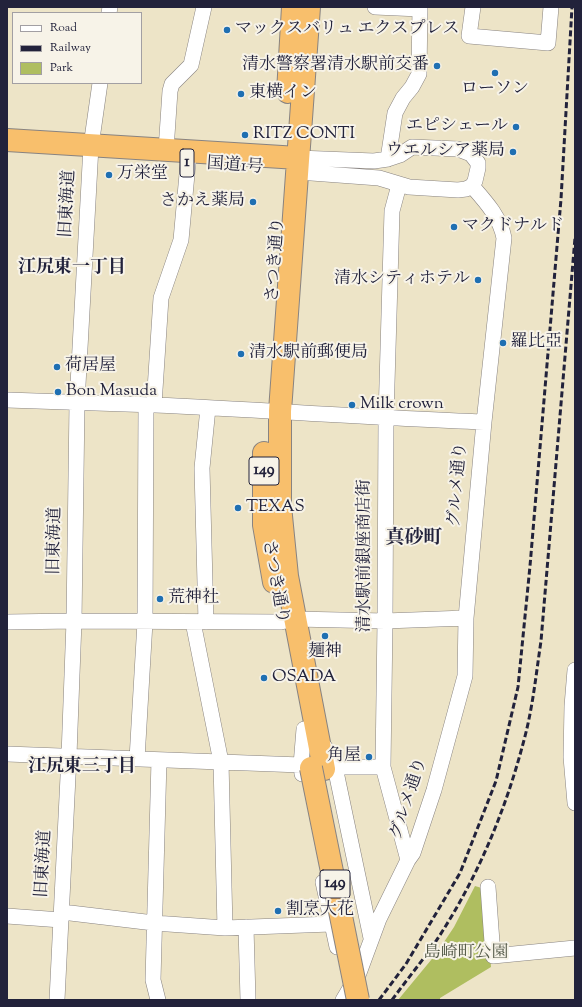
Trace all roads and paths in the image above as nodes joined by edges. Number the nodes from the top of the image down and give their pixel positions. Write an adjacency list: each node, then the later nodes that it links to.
1 (204, 7): 10 (street)
2 (293, 7): 15 (highway, 国道1号)
3 (309, 7): 15 (highway)
4 (375, 7): 7 (street)
5 (473, 7): 6 (street)
6 (551, 7)
7 (420, 8): 14 (street)
8 (100, 84): 12 (street, 旧東海道)
9 (7, 140): 12 (highway, 国道1号 / 1)
10 (166, 150): 12 (highway, 国道1号 / 1); 13 (highway, 国道1号 / 1)
11 (7, 151): 12 (highway, 国道1号 / 1)
12 (91, 151): 13 (highway, 国道1号 / 1); 19 (street, 旧東海道)
13 (188, 158): 15 (highway, 国道1号 / 1); 20 (street)
14 (388, 159): 15 (street); 17 (street)
15 (291, 164): 16 (street); 22 (highway, さつき通り / 149)
16 (399, 185): 17 (street); 23 (street, 清水駅前銀座商店街)
17 (472, 186): 24 (street, グルメ通り)
18 (7, 400): 19 (street)
19 (77, 403): 20 (street); 27 (street, 旧東海道)
20 (150, 405): 21 (street); 30 (street)
21 (208, 408): 22 (street); 31 (street)
22 (272, 411): 23 (street); 26 (highway, さつき通り / 149)
23 (386, 418): 24 (street); 28 (street, 清水駅前銀座商店街)
24 (484, 422): 25 (street, グルメ通り)
25 (466, 618): 28 (street); 41 (street, グルメ通り)
26 (288, 620): 28 (street); 31 (street); 38 (highway, さつき通り / 149)
27 (74, 621): 29 (street); 30 (street); 34 (street, 旧東海道)
28 (385, 621): 39 (street, 清水駅前銀座商店街)
29 (7, 622)
30 (145, 622): 31 (street); 35 (street)
31 (199, 622): 37 (street)
32 (575, 670): 40 (street)
33 (7, 754): 34 (street)
34 (69, 756): 35 (street); 44 (street, 旧東海道)
35 (137, 759): 36 (street)
36 (159, 760): 37 (street); 45 (street)
37 (221, 762): 38 (street); 48 (street)
38 (318, 767): 39 (street); 46 (street); 49 (street); 51 (highway, さつき通り / 149, bridge); 55 (highway, さつき通り / 149)
39 (383, 767): 41 (street, 清水駅前銀座商店街)
40 (575, 803)
41 (408, 860): 49 (street)
42 (488, 887): 50 (street)
43 (7, 916): 44 (street)
44 (61, 916): 45 (street); 52 (street, 旧東海道)
45 (154, 923): 48 (street); 53 (street)
46 (331, 924): 47 (street); 51 (street)
47 (246, 927): 48 (street); 54 (street)
48 (225, 928)
49 (371, 938): 51 (street)
50 (575, 948)
51 (349, 999)
52 (57, 1000)
53 (158, 1000)
54 (248, 1000)
55 (370, 1000)

